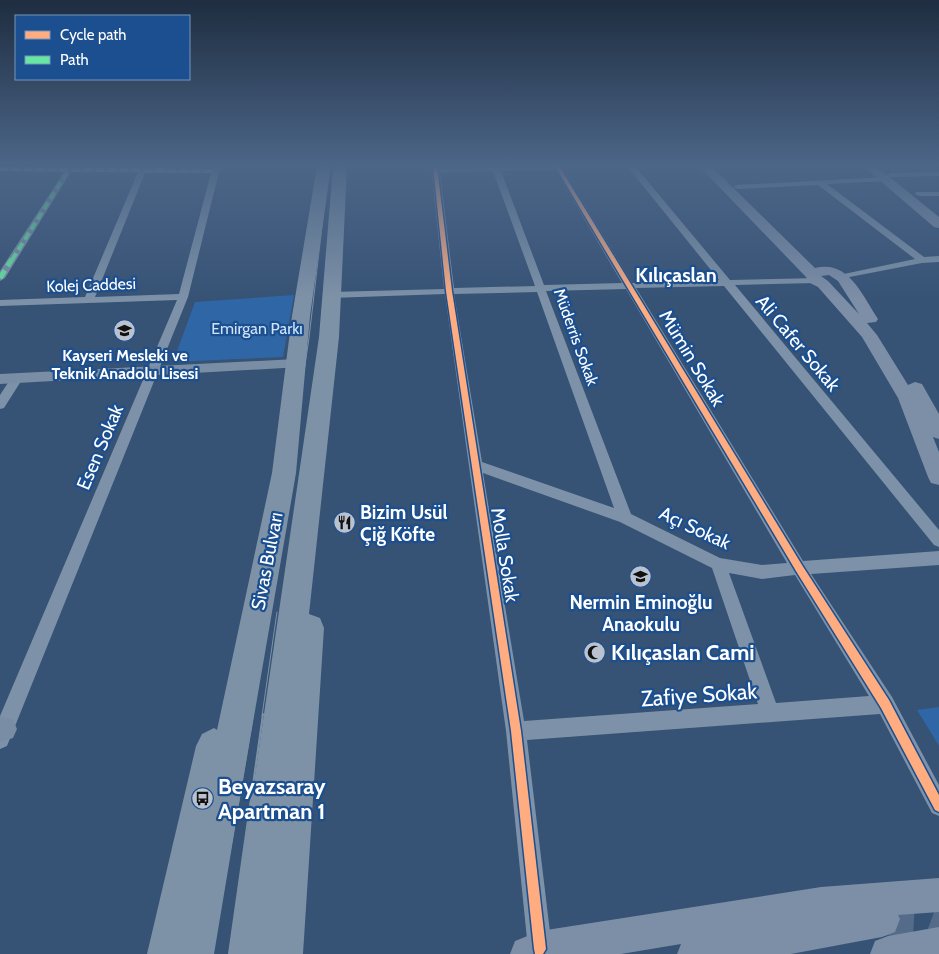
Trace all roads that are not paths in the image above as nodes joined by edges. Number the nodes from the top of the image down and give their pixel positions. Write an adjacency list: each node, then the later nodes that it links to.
1 (43, 211): 22 (street)
2 (125, 211): 30 (street)
3 (207, 211): 29 (street, Esen Sokak)
4 (311, 211): 21 (highway)
5 (317, 211): 21 (highway, Sivas Bulvarı)
6 (337, 211): 28 (highway, Sivas Bulvarı)
7 (344, 211): 28 (highway)
8 (440, 211): 27 (street, Molla Sokak)
9 (511, 211): 26 (street, Müderris Sokak)
10 (583, 211): 25 (street, Mümin Sokak)
11 (667, 211): 24 (street, Ali Cafer Sokak)
12 (753, 211): 23 (main road)
13 (764, 211): 17 (main road)
14 (857, 211): 20 (street)
15 (924, 211): 16 (main road)
16 (939, 224)
17 (797, 240)
18 (939, 259): 20 (street)
19 (819, 260): 23 (main road)
20 (922, 260): 23 (street)
21 (308, 275): 32 (highway, Sivas Bulvarı)
22 (0, 278)
23 (828, 278): 24 (street); 38 (main road); 40 (main road)
24 (726, 284): 25 (street); 42 (street, Ali Cafer Sokak)
25 (630, 286): 26 (street); 45 (street, Mümin Sokak)
26 (540, 289): 27 (street); 41 (street, Müderris Sokak)
27 (449, 291): 28 (street); 39 (street, Molla Sokak)
28 (330, 295): 37 (highway, Sivas Bulvarı)
29 (183, 297): 30 (street, Kolej Caddesi); 33 (street, Esen Sokak)
30 (88, 301): 31 (street, Kolej Caddesi)
31 (0, 303)
32 (296, 364): 33 (street); 37 (highway, Sivas Bulvarı)
33 (153, 372): 34 (street); 49 (street, Esen Sokak)
34 (17, 378): 35 (street); 36 (street)
35 (0, 379)
36 (0, 405)
37 (304, 421): 55 (highway); 56 (highway, Sivas Bulvarı); 57 (highway, Sivas Bulvarı); 58 (highway)
38 (939, 432)
39 (474, 464): 41 (street, Açı Sokak); 48 (street, Molla Sokak)
40 (939, 477)
41 (625, 518): 44 (street, Açı Sokak)
42 (939, 541)
43 (939, 558): 45 (street, Açı Sokak)
44 (718, 564): 45 (street, Açı Sokak); 47 (street)
45 (799, 568): 46 (street, Mümin Sokak)
46 (885, 704): 47 (street, Zafiye Sokak); 50 (street, Mümin Sokak)
47 (770, 714): 48 (street, Zafiye Sokak)
48 (516, 731): 54 (street, Molla Sokak)
49 (1, 732)
50 (939, 806)
51 (939, 895): 54 (main road)
52 (882, 919): 59 (main road)
53 (939, 945): 60 (main road)
54 (534, 952)
55 (169, 954)
56 (191, 954)
57 (251, 954)
58 (281, 954)
59 (695, 954)
60 (888, 954)

